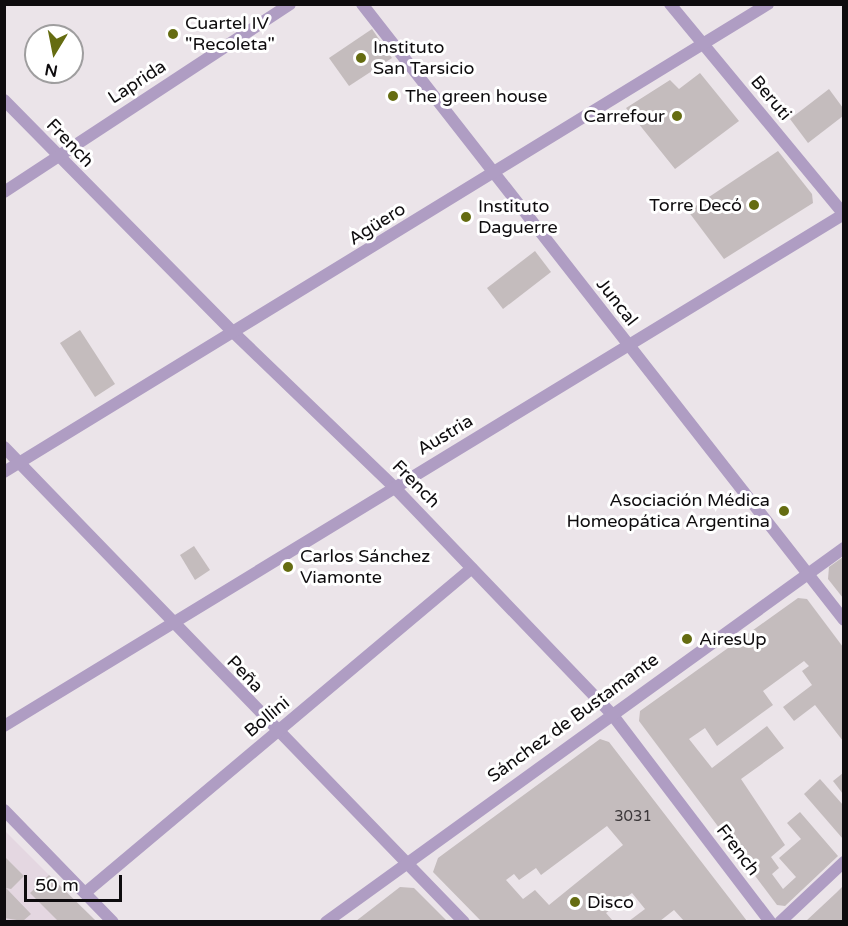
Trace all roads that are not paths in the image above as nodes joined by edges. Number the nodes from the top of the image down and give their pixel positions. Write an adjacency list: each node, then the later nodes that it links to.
1 (290, 4): 7 (street, Laprida)
2 (362, 4): 8 (street, Juncal)
3 (670, 4): 5 (street, Beruti)
4 (768, 4): 5 (street, Agüero)
5 (704, 45): 8 (street, Agüero); 10 (street, Beruti)
6 (4, 100): 7 (street, French)
7 (58, 156): 9 (street, Laprida); 11 (street, French)
8 (494, 173): 11 (street, Agüero); 12 (street, Juncal)
9 (4, 192)
10 (843, 214): 12 (street, Austria)
11 (234, 333): 14 (street, Agüero); 16 (street, French)
12 (628, 345): 16 (street, Austria); 19 (street, Juncal)
13 (4, 447): 14 (street, Peña)
14 (19, 462): 15 (street, Agüero); 21 (street, Peña)
15 (4, 472)
16 (394, 487): 18 (street, French); 21 (street, Austria)
17 (843, 548): 19 (street, Sánchez de Bustamante)
18 (472, 568): 22 (street, French); 24 (street, Bollini)
19 (807, 573): 20 (street, Juncal); 22 (street, Sánchez de Bustamante)
20 (843, 620)
21 (170, 622): 23 (street, Austria); 24 (street, Peña)
22 (610, 712): 26 (street, Sánchez de Bustamante); 32 (street, French)
23 (4, 726)
24 (277, 732): 26 (street, Peña); 28 (street, Bollini)
25 (4, 810): 28 (street)
26 (407, 862): 30 (street, Sánchez de Bustamante); 31 (street, Peña)
27 (843, 862): 33 (street)
28 (85, 893): 29 (street)
29 (113, 921)
30 (326, 921)
31 (464, 921)
32 (770, 921)
33 (780, 921)

